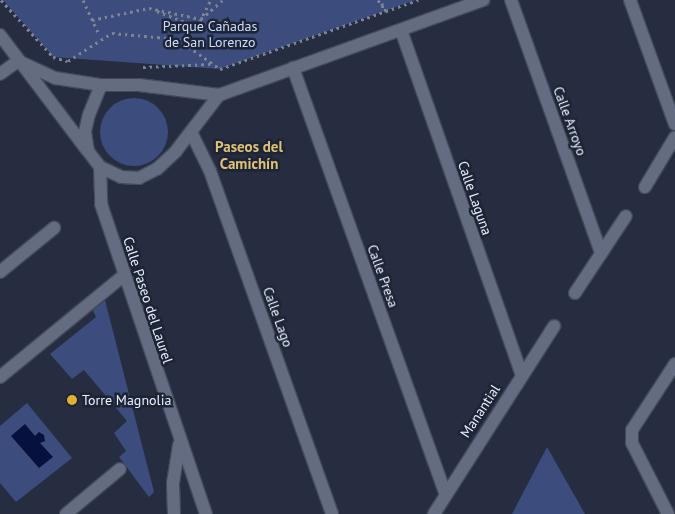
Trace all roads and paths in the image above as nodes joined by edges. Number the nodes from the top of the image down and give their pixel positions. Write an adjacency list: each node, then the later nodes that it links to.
1 (1, 0): 18 (path)
2 (83, 0): 13 (path)
3 (210, 0): 12 (path)
4 (223, 0): 12 (path)
5 (379, 0): 11 (path)
6 (418, 0): 11 (path)
7 (483, 0): 14 (street)
8 (511, 0): 34 (street, Calle Arroyo)
9 (630, 0): 26 (street)
10 (149, 8): 12 (path); 12 (path); 13 (path)
11 (386, 11): 20 (path)
12 (201, 19)
13 (92, 20): 15 (path)
14 (401, 30): 22 (street); 40 (street, Calle Laguna)
15 (99, 34)
16 (0, 35): 17 (street)
17 (18, 61): 23 (street); 24 (street); 29 (street)
18 (68, 61): 19 (path); 20 (path)
19 (78, 63)
20 (213, 64): 21 (path)
21 (141, 67)
22 (293, 68): 25 (street); 44 (street, Calle Presa)
23 (0, 74)
24 (101, 86): 25 (street); 29 (street)
25 (219, 95): 27 (street)
26 (675, 124)
27 (191, 132): 30 (street); 48 (street, Calle Lago)
28 (675, 137): 31 (street)
29 (88, 152): 30 (street)
30 (100, 167): 36 (street, Calle Paseo del Laurel)
31 (644, 187)
32 (626, 216): 34 (street)
33 (54, 228): 35 (street)
34 (601, 253): 37 (street)
35 (0, 272)
36 (124, 276): 41 (street); 42 (street, Calle Paseo del Laurel)
37 (575, 293)
38 (554, 326): 40 (street, Manantial)
39 (675, 364): 50 (street)
40 (522, 375): 44 (street, Manantial)
41 (0, 377)
42 (179, 441): 46 (street, Calle Paseo del Laurel); 47 (street, Calle Paseo del Laurel)
43 (120, 469): 45 (street)
44 (445, 493): 49 (street, Manantial)
45 (66, 514)
46 (174, 514)
47 (206, 514)
48 (332, 514)
49 (434, 514)
50 (668, 514)

